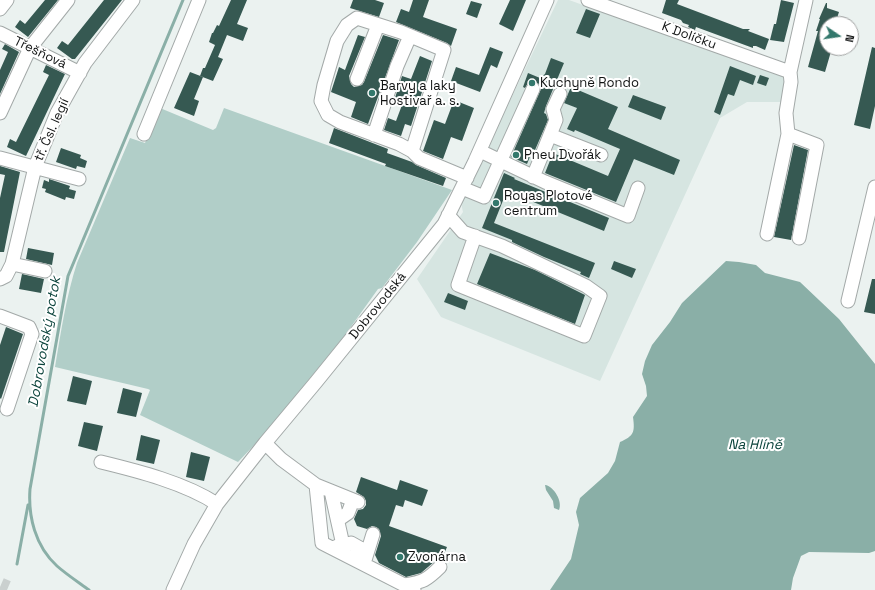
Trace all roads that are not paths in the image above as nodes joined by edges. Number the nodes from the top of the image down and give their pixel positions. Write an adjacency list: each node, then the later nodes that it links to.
1 (7, 0): 8 (street)
2 (68, 0): 12 (street)
3 (133, 0): 13 (street, tř. Čsl. legií)
4 (199, 0): 19 (street)
5 (547, 0): 24 (street, Dobrovodská)
6 (588, 0): 14 (street, K Dolíčku)
7 (806, 0): 14 (street)
8 (0, 9)
9 (378, 25): 11 (street); 15 (street); 21 (street)
10 (0, 33): 12 (street, Třešňová)
11 (410, 36): 21 (street); 23 (street)
12 (30, 48): 13 (street, Třešňová); 18 (street)
13 (80, 73): 28 (street, tř. Čsl. legií)
14 (791, 77): 20 (street)
15 (357, 79)
16 (533, 89): 27 (street)
17 (560, 94): 22 (street)
18 (0, 113)
19 (144, 134)
20 (788, 134): 35 (street); 37 (street)
21 (374, 135): 23 (street)
22 (550, 135): 25 (street); 29 (street)
23 (412, 151): 31 (street)
24 (480, 151): 27 (street); 31 (street, Dobrovodská)
25 (601, 155)
26 (0, 158): 28 (street)
27 (501, 161): 29 (street); 31 (street)
28 (35, 167): 30 (street); 38 (street, tř. Čsl. legií)
29 (534, 177): 33 (street)
30 (79, 179)
31 (464, 183): 34 (street, Dobrovodská)
32 (875, 187): 41 (street)
33 (638, 188)
34 (448, 215): 36 (street); 44 (street, Dobrovodská)
35 (767, 234)
36 (475, 236): 36 (street)
37 (799, 238)
38 (12, 264): 39 (street); 40 (street, tř. Čsl. legií)
39 (45, 272)
40 (3, 277)
41 (848, 301)
42 (0, 316): 43 (street)
43 (7, 409)
44 (265, 443): 46 (street); 48 (street, Dobrovodská)
45 (101, 462): 48 (street)
46 (316, 485): 47 (street); 52 (street)
47 (331, 491): 49 (street); 49 (street)
48 (214, 502): 57 (street, Dobrovodská)
49 (338, 520): 51 (street)
50 (373, 534): 53 (street)
51 (343, 545): 52 (street); 53 (street)
52 (329, 547): 54 (street)
53 (366, 552): 54 (street)
54 (364, 565): 56 (street)
55 (440, 567): 56 (street)
56 (410, 587)
57 (173, 590)

